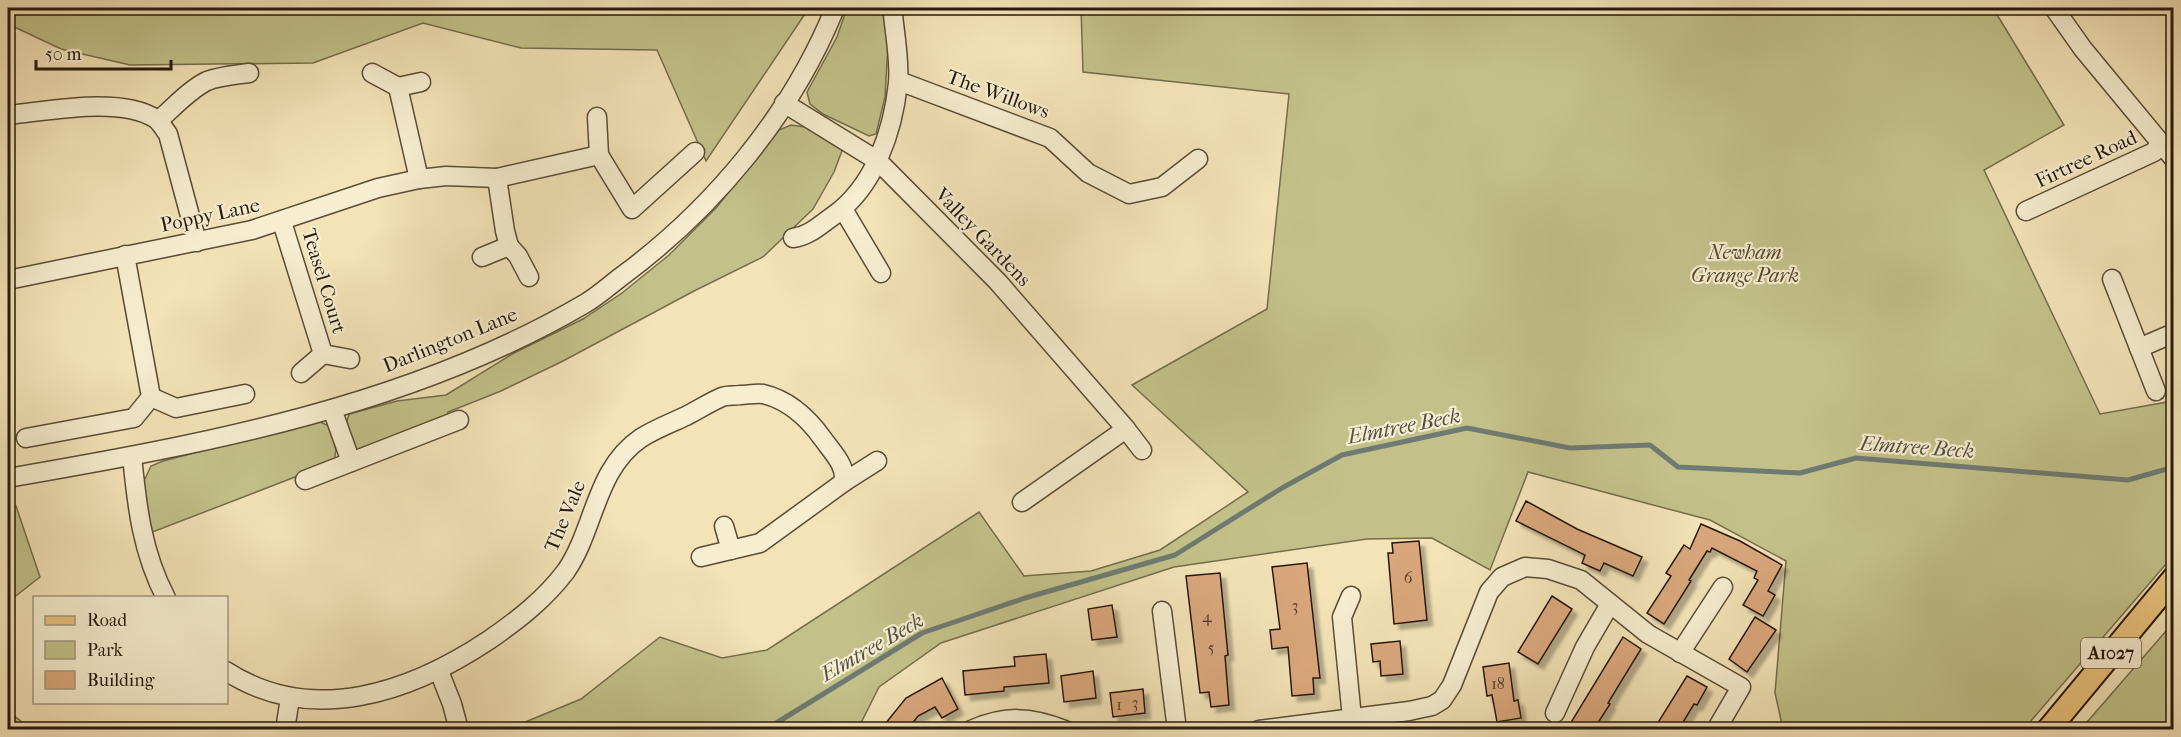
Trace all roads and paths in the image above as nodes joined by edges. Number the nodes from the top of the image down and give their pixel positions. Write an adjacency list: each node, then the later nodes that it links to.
1 (835, 8): 9 (street, Darlington Lane)
2 (2054, 8): 13 (street)
3 (893, 14): 6 (street)
4 (249, 73): 12 (street)
5 (372, 73): 8 (street)
6 (898, 81): 16 (street, The Willows); 18 (street)
7 (421, 82): 8 (street)
8 (398, 87): 20 (street)
9 (784, 103): 18 (street, Valley Gardens); 41 (street, Darlington Lane)
10 (8, 116): 12 (street)
11 (597, 117): 15 (street)
12 (159, 120): 25 (street)
13 (2160, 144): 17 (street); 22 (street, Firtree Road)
14 (695, 152): 15 (street)
15 (599, 155): 19 (street, Poppy Lane)
16 (1198, 159)
17 (2174, 159)
18 (878, 161): 21 (street); 43 (street, Valley Gardens)
19 (496, 178): 20 (street, Poppy Lane); 26 (street)
20 (419, 179): 23 (street, Poppy Lane)
21 (843, 209): 24 (street); 29 (street)
22 (2026, 211)
23 (282, 222): 25 (street, Poppy Lane); 35 (street, Teasel Court)
24 (793, 238)
25 (197, 242): 27 (street, Poppy Lane)
26 (509, 246): 28 (street); 30 (street)
27 (125, 255): 32 (street, Poppy Lane); 40 (street)
28 (482, 257)
29 (881, 273)
30 (529, 277)
31 (2112, 279): 34 (street)
32 (8, 280)
33 (2174, 333): 34 (street)
34 (2139, 348): 38 (street)
35 (323, 354): 36 (street, Teasel Court); 37 (street, Teasel Court)
36 (350, 359)
37 (301, 373)
38 (2156, 391)
39 (245, 394): 40 (street)
40 (151, 397): 44 (street)
41 (332, 409): 46 (street, Darlington Lane); 48 (street)
42 (459, 420): 48 (street)
43 (1126, 429): 45 (street, Valley Gardens); 52 (street)
44 (26, 438)
45 (1142, 450)
46 (132, 456): 49 (street, Darlington Lane); 58 (street)
47 (877, 461): 51 (street)
48 (351, 462): 50 (street)
49 (8, 478)
50 (305, 480)
51 (844, 482): 54 (street); 63 (street, The Vale)
52 (1022, 502)
53 (724, 526): 54 (street)
54 (731, 550): 55 (street)
55 (701, 557)
56 (2174, 578): 75 (main road, A1027)
57 (1723, 587): 62 (street)
58 (165, 596)
59 (1351, 596): 67 (street)
60 (1610, 604): 62 (street); 66 (street); 67 (street)
61 (1162, 611): 72 (street)
62 (1680, 653): 74 (street)
63 (439, 670): 65 (street, The Vale); 69 (street)
64 (228, 672): 65 (street, The Vale)
65 (290, 698): 68 (street)
66 (1555, 713)
67 (1352, 718): 73 (street)
68 (285, 729)
69 (459, 729)
70 (971, 729): 71 (street)
71 (1065, 729)
72 (1177, 729)
73 (1259, 729)
74 (1716, 729)
75 (2048, 729)

